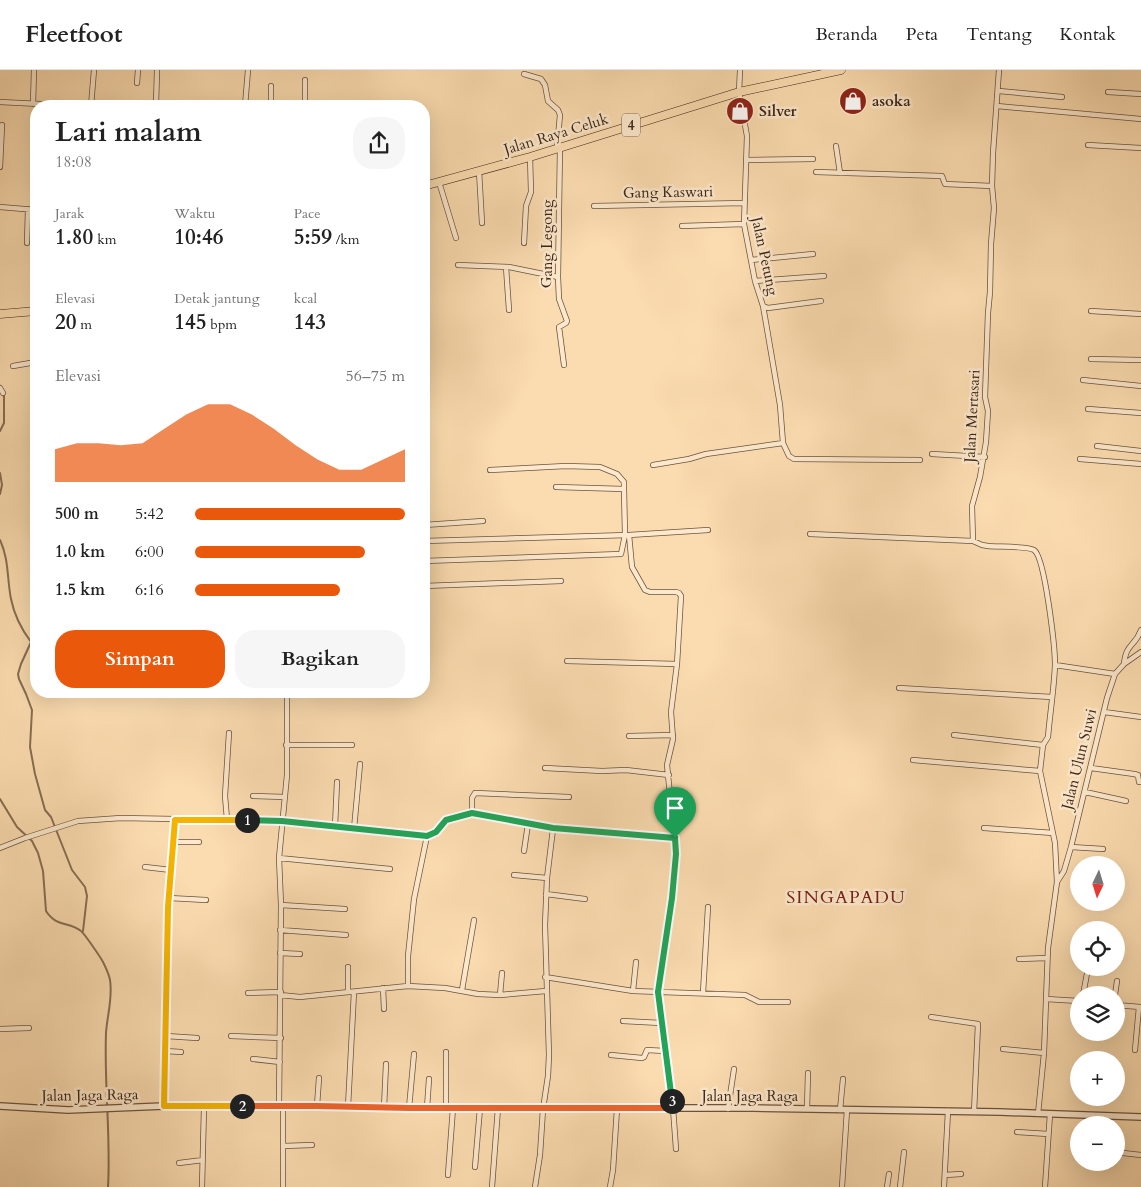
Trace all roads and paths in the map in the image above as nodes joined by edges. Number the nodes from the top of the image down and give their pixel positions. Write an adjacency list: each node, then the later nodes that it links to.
1 (34, 70): 19 (street)
2 (94, 70): 20 (street)
3 (138, 70): 12 (street)
4 (157, 70): 21 (street)
5 (248, 70): 22 (street)
6 (740, 70): 15 (street, Jalan Petung)
7 (841, 70): 9 (highway, Jalan Raya Celuk / 4)
8 (999, 70): 14 (street, Jalan Mertasari)
9 (830, 71): 15 (highway, Jalan Raya Celuk / 4)
10 (524, 74): 32 (street, Gang Legong)
11 (305, 80): 24 (street)
12 (137, 83)
13 (272, 86): 23 (street)
14 (999, 91): 18 (street); 27 (street, Jalan Mertasari)
15 (739, 92): 32 (highway, Jalan Raya Celuk / 4); 36 (street, Jalan Petung)
16 (1108, 92): 17 (street)
17 (1141, 94)
18 (1062, 97)
19 (33, 100)
20 (92, 100)
21 (156, 100)
22 (246, 100)
23 (271, 100)
24 (305, 100)
25 (0, 102): 26 (street)
26 (30, 104)
27 (997, 106): 28 (street); 43 (street, Jalan Mertasari)
28 (1141, 119)
29 (2, 125): 37 (street)
30 (1088, 144): 33 (street)
31 (836, 146): 40 (street)
32 (559, 148): 34 (highway, Jalan Raya Celuk / 4); 59 (street, Gang Legong)
33 (1141, 148)
34 (530, 156): 38 (highway, Jalan Raya Celuk / 4); 53 (street)
35 (813, 158): 36 (street)
36 (747, 160): 44 (street, Jalan Petung)
37 (0, 167)
38 (479, 171): 41 (highway, Jalan Raya Celuk / 4); 48 (street)
39 (816, 172): 40 (street)
40 (840, 173): 43 (street)
41 (438, 182): 42 (highway, Jalan Raya Celuk / 4); 51 (street)
42 (430, 184)
43 (992, 186): 81 (street, Jalan Mertasari)
44 (744, 204): 45 (street, Gang Kaswari); 49 (street, Jalan Petung)
45 (594, 206)
46 (0, 207): 47 (street)
47 (28, 209): 52 (street)
48 (482, 223)
49 (744, 224): 50 (street); 55 (street, Jalan Petung)
50 (682, 226)
51 (456, 238)
52 (27, 243)
53 (524, 243)
54 (813, 254): 55 (street)
55 (751, 260): 60 (street, Jalan Petung)
56 (458, 265): 57 (street)
57 (506, 267): 59 (street); 63 (street)
58 (824, 276): 60 (street)
59 (558, 277): 71 (street, Gang Legong)
60 (755, 281): 62 (street, Jalan Petung)
61 (821, 301): 62 (street, Jalan Petung)
62 (764, 306): 77 (street)
63 (509, 310)
64 (1091, 310): 67 (street)
65 (30, 312): 66 (highway)
66 (0, 314)
67 (1141, 314)
68 (1091, 359): 69 (street)
69 (1141, 360)
70 (30, 363): 72 (street)
71 (564, 365)
72 (13, 366)
73 (1083, 380): 74 (street)
74 (1141, 386)
75 (1088, 409): 76 (street)
76 (1141, 413)
77 (783, 443): 82 (street); 85 (street)
78 (1098, 446): 79 (street)
79 (1141, 451)
80 (932, 454): 81 (street)
81 (985, 457): 95 (street, Jalan Mertasari)
82 (920, 460)
83 (1080, 460): 84 (street)
84 (1141, 464)
85 (653, 465)
86 (490, 470): 88 (street)
87 (556, 487): 88 (street)
88 (624, 489): 93 (street)
89 (483, 521): 90 (street)
90 (430, 525)
91 (708, 530): 93 (street)
92 (810, 534): 95 (street)
93 (627, 535): 94 (street); 96 (street); 102 (street)
94 (430, 541)
95 (973, 541): 104 (street)
96 (430, 561)
97 (561, 581): 98 (street)
98 (430, 586)
99 (1141, 630): 103 (street)
100 (1141, 652): 103 (street, Jalan Ulun Suwi)
101 (567, 661): 102 (street)
102 (677, 664): 112 (street)
103 (1124, 664): 105 (street, Jalan Ulun Suwi)
104 (1055, 665): 105 (street); 107 (street)
105 (1115, 674): 109 (street, Jalan Ulun Suwi)
106 (899, 688): 107 (street)
107 (1052, 697): 117 (street)
108 (287, 698): 115 (street)
109 (1104, 712): 110 (street); 121 (street, Jalan Ulun Suwi)
110 (1141, 717)
111 (229, 733): 132 (street)
112 (673, 735): 114 (street); 123 (street)
113 (954, 735): 117 (street)
114 (629, 736)
115 (286, 744): 116 (street); 128 (street)
116 (352, 745)
117 (1043, 745): 122 (street)
118 (913, 760): 122 (street)
119 (360, 764): 139 (street)
120 (544, 768): 123 (street)
121 (1091, 768): 125 (street); 126 (street, Jalan Ulun Suwi)
122 (1040, 771): 140 (street)
123 (669, 775): 142 (street)
124 (337, 782): 136 (street)
125 (1141, 782)
126 (1085, 792): 130 (street); 145 (street, Jalan Ulun Suwi)
127 (253, 796): 128 (street)
128 (285, 797): 134 (street)
129 (569, 797): 131 (street)
130 (1126, 801)
131 (472, 813): 135 (street); 141 (street)
132 (227, 819): 133 (street); 134 (street)
133 (175, 820): 143 (street); 146 (street)
134 (282, 821): 136 (street); 149 (street)
135 (528, 824): 137 (street); 148 (street)
136 (335, 827): 139 (street)
137 (553, 828): 142 (street); 154 (street)
138 (984, 828): 140 (street)
139 (354, 829): 141 (street)
140 (1054, 833): 155 (street)
141 (427, 836): 175 (street)
142 (675, 838): 182 (street)
143 (174, 842): 144 (street); 152 (street)
144 (199, 842)
145 (1071, 847): 147 (street); 155 (street, Jalan Ulun Suwi)
146 (0, 848)
147 (1103, 850)
148 (524, 851)
149 (279, 858): 151 (street); 160 (street)
150 (145, 868): 152 (street)
151 (390, 869)
152 (171, 870): 157 (street)
153 (514, 875): 154 (street)
154 (547, 878): 156 (street)
155 (1057, 882): 169 (street)
156 (546, 894): 158 (street); 173 (street)
157 (169, 898): 159 (street); 198 (street)
158 (585, 899)
159 (206, 900)
160 (281, 905): 162 (street); 164 (street)
161 (708, 907): 184 (street)
162 (345, 909)
163 (474, 920): 178 (street)
164 (280, 930): 165 (street); 166 (street)
165 (346, 935)
166 (280, 953): 167 (street); 185 (street)
167 (300, 954)
168 (1019, 958): 169 (street)
169 (1047, 958): 187 (street)
170 (636, 962): 180 (street)
171 (348, 967): 181 (street)
172 (502, 973): 186 (street)
173 (546, 977): 179 (street); 180 (street)
174 (1117, 981): 176 (street)
175 (408, 986): 177 (street); 178 (street)
176 (1116, 986)
177 (383, 988): 181 (street); 192 (street)
178 (462, 990): 186 (street)
179 (546, 991): 186 (street); 232 (street)
180 (633, 991): 182 (street)
181 (351, 992): 185 (street); 224 (street)
182 (658, 992): 184 (street); 195 (street)
183 (248, 993): 185 (street)
184 (703, 993): 189 (street)
185 (280, 994): 201 (street)
186 (500, 995)
187 (1046, 999): 188 (street); 208 (street)
188 (1070, 1000)
189 (788, 1002)
190 (1125, 1006): 191 (street)
191 (1140, 1007): 203 (street)
192 (384, 1009)
193 (930, 1017): 238 (street)
194 (623, 1021): 195 (street)
195 (661, 1023): 205 (street)
196 (29, 1028): 197 (street)
197 (0, 1029)
198 (166, 1036): 200 (street); 204 (street)
199 (231, 1036): 201 (street)
200 (197, 1038)
201 (281, 1038): 212 (street)
202 (1002, 1049): 208 (street)
203 (1135, 1050)
204 (166, 1051): 206 (street); 220 (street)
205 (665, 1051): 210 (street); 231 (street)
206 (181, 1052)
207 (446, 1052): 228 (street)
208 (1044, 1053): 239 (street)
209 (414, 1054): 226 (street)
210 (611, 1055)
211 (253, 1059): 212 (street)
212 (280, 1062): 221 (street)
213 (386, 1064): 225 (street)
214 (734, 1069): 234 (street)
215 (808, 1073): 235 (street)
216 (319, 1078): 222 (street)
217 (429, 1079): 227 (street)
218 (843, 1079): 236 (street)
219 (0, 1106): 220 (street, Jalan Jaga Raga)
220 (164, 1106): 223 (street, Jalan Jaga Raga)
221 (281, 1106): 222 (street, Jalan Jaga Raga); 223 (street, Jalan Jaga Raga); 245 (street)
222 (317, 1106): 224 (street, Jalan Jaga Raga)
223 (204, 1107): 250 (street)
224 (348, 1107): 225 (street, Jalan Jaga Raga)
225 (384, 1108): 226 (street, Jalan Jaga Raga)
226 (409, 1108): 227 (street, Jalan Jaga Raga)
227 (427, 1108): 228 (street, Jalan Jaga Raga)
228 (449, 1108): 229 (street, Jalan Jaga Raga); 255 (street)
229 (480, 1108): 230 (street, Jalan Jaga Raga); 252 (street)
230 (498, 1108): 232 (street, Jalan Jaga Raga); 259 (street)
231 (673, 1108): 233 (street, Jalan Jaga Raga); 234 (street, Jalan Jaga Raga); 246 (street)
232 (543, 1109): 233 (street, Jalan Jaga Raga); 260 (street)
233 (617, 1109): 261 (street)
234 (728, 1109): 235 (street, Jalan Jaga Raga)
235 (807, 1109): 236 (street, Jalan Jaga Raga)
236 (843, 1110): 237 (street, Jalan Jaga Raga); 262 (street)
237 (948, 1111): 238 (street, Jalan Jaga Raga); 256 (street)
238 (974, 1112): 239 (street, Jalan Jaga Raga)
239 (1038, 1114): 240 (street, Jalan Jaga Raga)
240 (1050, 1114): 241 (street, Jalan Jaga Raga); 243 (street)
241 (1141, 1117)
242 (1018, 1132): 243 (street)
243 (1048, 1134): 266 (street)
244 (312, 1145): 245 (street)
245 (283, 1146): 258 (street)
246 (676, 1149)
247 (904, 1152): 264 (street)
248 (1125, 1153): 249 (street)
249 (1141, 1155)
250 (203, 1160): 251 (street); 257 (street)
251 (179, 1163)
252 (475, 1167)
253 (889, 1174): 263 (street)
254 (961, 1174): 256 (street)
255 (448, 1175)
256 (945, 1175): 265 (street)
257 (202, 1187)
258 (283, 1187)
259 (492, 1187)
260 (535, 1187)
261 (610, 1187)
262 (842, 1187)
263 (887, 1187)
264 (900, 1187)
265 (944, 1187)
266 (1045, 1187)

